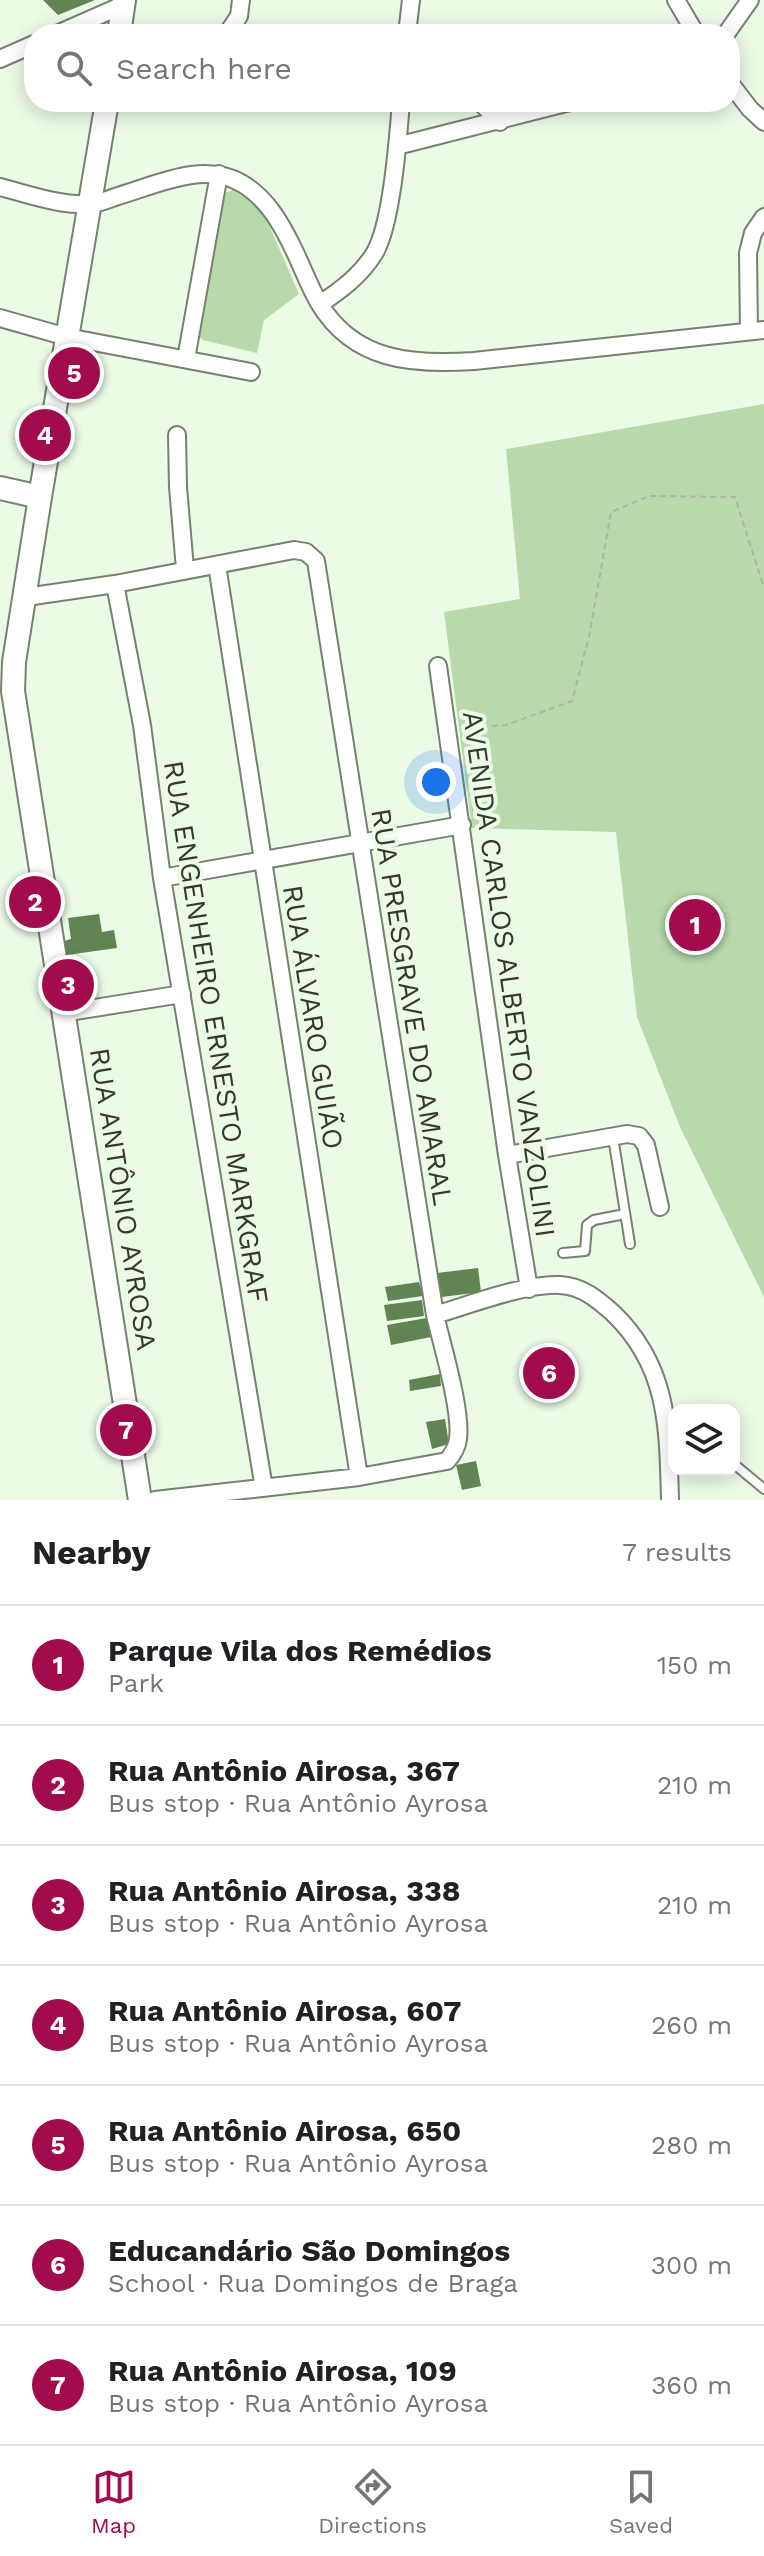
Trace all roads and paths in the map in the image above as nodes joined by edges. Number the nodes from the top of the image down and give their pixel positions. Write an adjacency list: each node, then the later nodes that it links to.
1 (241, 0): 8 (street)
2 (411, 0): 9 (street)
3 (676, 0): 10 (street)
4 (750, 0): 11 (street)
5 (124, 3): 6 (street); 7 (street)
6 (79, 24)
7 (121, 24)
8 (234, 24)
9 (410, 24)
10 (690, 24)
11 (733, 24)
12 (24, 48): 13 (street)
13 (0, 59)
14 (740, 94): 20 (street)
15 (105, 112): 24 (street, RUA ANTÔNIO AYROSA)
16 (400, 112): 21 (street)
17 (490, 112): 19 (street)
18 (535, 112): 19 (street)
19 (500, 122): 21 (street)
20 (764, 122)
21 (397, 146): 28 (street)
22 (219, 174): 24 (street); 28 (street); 32 (street)
23 (0, 187): 24 (street)
24 (91, 204): 31 (street, RUA ANTÔNIO AYROSA)
25 (764, 217): 27 (street)
26 (764, 278): 27 (street)
27 (751, 297): 30 (street)
28 (320, 304): 30 (street)
29 (0, 318): 31 (street)
30 (757, 331)
31 (67, 337): 32 (street); 36 (street, RUA ANTÔNIO AYROSA)
32 (186, 359): 33 (street)
33 (251, 372)
34 (177, 435): 38 (street)
35 (0, 488): 36 (street)
36 (40, 497): 41 (street, RUA ANTÔNIO AYROSA)
37 (217, 565): 38 (street, RUA PRESGRAVE DO AMARAL); 45 (street, RUA PRESGRAVE DO AMARAL); 46 (street, RUA ÁLVARO GUIÃO)
38 (185, 569): 39 (street, RUA PRESGRAVE DO AMARAL)
39 (115, 584): 41 (street, RUA PRESGRAVE DO AMARAL); 47 (street, RUA ENGENHEIRO ERNESTO MARKGRAF)
40 (764, 588): 43 (path)
41 (26, 597): 49 (street, RUA ANTÔNIO AYROSA)
42 (438, 666): 43 (street, AVENIDA CARLOS ALBERTO VANZOLINI)
43 (448, 728): 44 (street, AVENIDA CARLOS ALBERTO VANZOLINI)
44 (462, 825): 45 (street); 51 (street, AVENIDA CARLOS ALBERTO VANZOLINI)
45 (358, 841): 46 (street); 57 (street, RUA PRESGRAVE DO AMARAL)
46 (261, 859): 47 (street); 59 (street, RUA ÁLVARO GUIÃO)
47 (162, 878): 48 (street, RUA ENGENHEIRO ERNESTO MARKGRAF)
48 (182, 994): 49 (street); 60 (street, RUA ENGENHEIRO ERNESTO MARKGRAF)
49 (63, 1013): 62 (street, RUA ANTÔNIO AYROSA)
50 (613, 1136): 51 (street); 52 (street); 53 (lane)
51 (507, 1155): 56 (street, AVENIDA CARLOS ALBERTO VANZOLINI)
52 (660, 1207)
53 (625, 1214): 54 (lane); 55 (lane)
54 (630, 1244)
55 (563, 1253)
56 (529, 1289): 57 (street); 64 (street)
57 (435, 1315): 59 (street, RUA PRESGRAVE DO AMARAL)
58 (740, 1469): 61 (lane)
59 (359, 1477): 60 (street, RUA PRESGRAVE DO AMARAL)
60 (264, 1488): 63 (street, RUA PRESGRAVE DO AMARAL)
61 (764, 1489)
62 (140, 1500)
63 (155, 1500)
64 (670, 1500)

